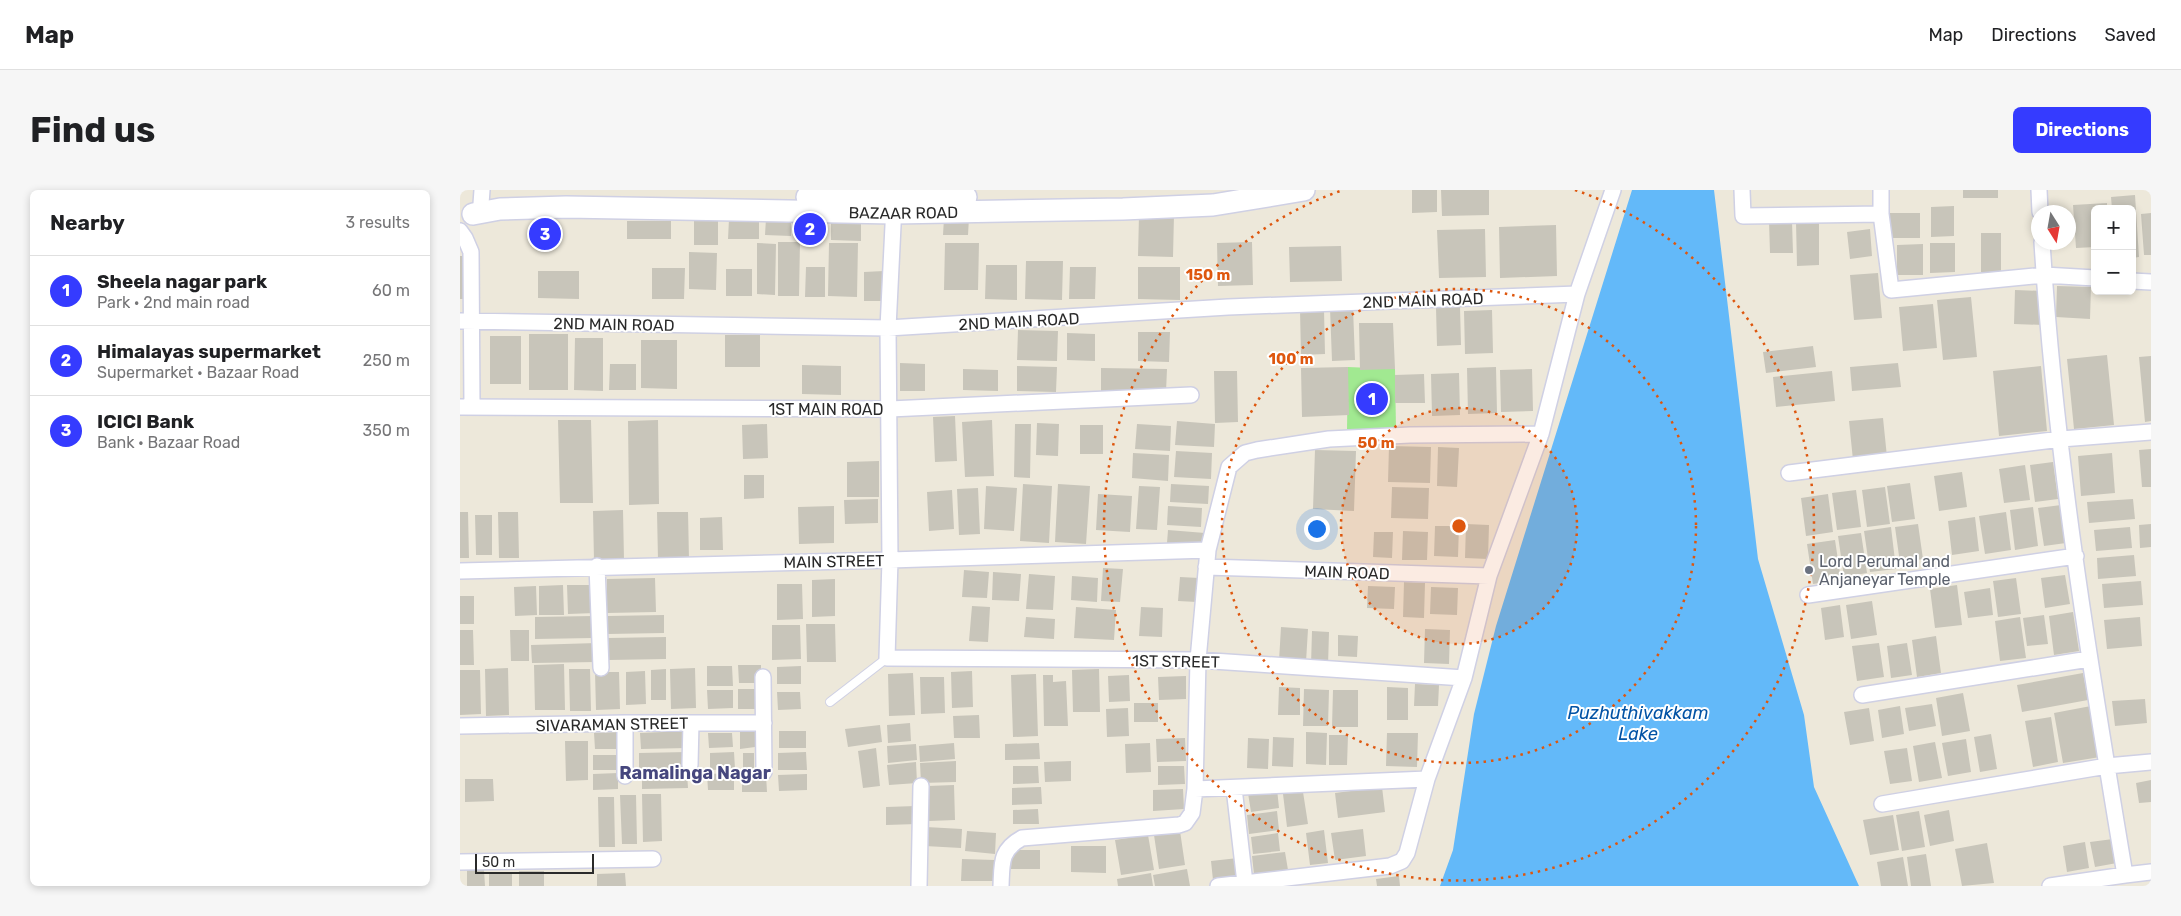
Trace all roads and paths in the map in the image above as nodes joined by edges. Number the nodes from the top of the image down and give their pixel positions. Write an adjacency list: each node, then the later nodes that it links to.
1 (1221, 190): 7 (main road, BAZAAR ROAD)
2 (1304, 190): 7 (main road, BAZAAR ROAD)
3 (1613, 190): 17 (street)
4 (1742, 190): 10 (street)
5 (1881, 190): 10 (street)
6 (2039, 190): 8 (street)
7 (894, 200): 9 (main road, BAZAAR ROAD); 19 (street)
8 (2040, 205)
9 (474, 208)
10 (1881, 214): 13 (street)
11 (460, 231): 18 (street)
12 (2042, 250): 13 (street)
13 (2044, 275): 14 (street); 25 (street)
14 (2091, 278)
15 (2136, 281): 16 (street)
16 (2151, 282)
17 (1577, 294): 19 (street, 2ND MAIN ROAD); 24 (street)
18 (466, 321): 19 (street, 2ND MAIN ROAD); 21 (street)
19 (888, 328): 22 (street)
20 (1191, 395): 22 (street, 1ST MAIN ROAD)
21 (466, 407): 22 (street, 1ST MAIN ROAD)
22 (890, 409): 29 (street)
23 (2151, 432): 25 (street)
24 (1541, 434): 27 (street); 33 (street)
25 (2061, 439): 26 (street); 28 (street)
26 (1789, 473)
27 (1208, 550): 29 (street, MAIN STREET); 31 (street)
28 (2076, 556): 34 (street); 36 (street)
29 (890, 560): 30 (street, MAIN STREET); 35 (street)
30 (597, 566): 32 (street, MAIN STREET); 38 (street)
31 (1206, 567): 33 (street, MAIN ROAD); 37 (street)
32 (460, 571)
33 (1489, 576): 40 (street)
34 (1808, 595)
35 (887, 658): 37 (street, 1ST STREET); 42 (lane)
36 (2089, 659): 41 (street); 49 (street)
37 (1198, 660): 40 (street, 1ST STREET); 55 (street)
38 (601, 668)
39 (763, 677): 45 (street)
40 (1464, 678): 52 (street)
41 (1862, 695)
42 (830, 702)
43 (625, 723): 44 (street, SIVARAMAN STREET); 46 (street, SIVARAMAN STREET); 51 (street)
44 (690, 723): 45 (street, SIVARAMAN STREET); 48 (street)
45 (764, 723): 50 (street)
46 (460, 726)
47 (2151, 762): 49 (street)
48 (690, 765)
49 (2107, 766): 56 (street); 60 (street)
50 (764, 772)
51 (625, 776)
52 (1427, 779): 54 (street); 61 (street)
53 (921, 786): 62 (street)
54 (1234, 788): 55 (street); 61 (street)
55 (1195, 789): 63 (street)
56 (1882, 804)
57 (653, 859): 58 (street)
58 (460, 862)
59 (2151, 872): 60 (street)
60 (2125, 875): 65 (street)
61 (1245, 883): 64 (street)
62 (919, 886)
63 (1001, 886)
64 (1218, 886)
65 (2050, 886)

